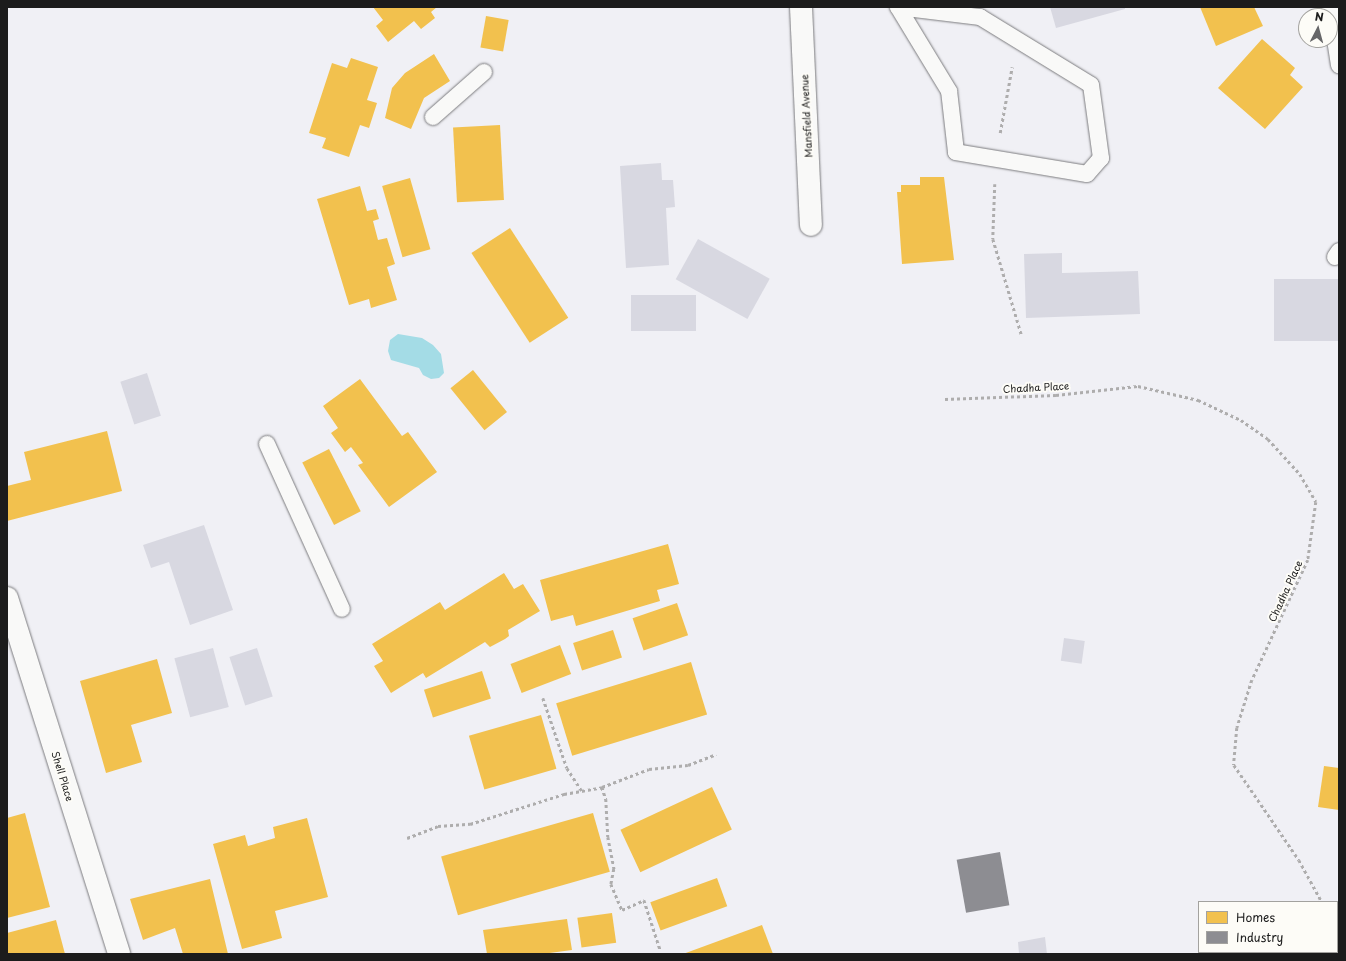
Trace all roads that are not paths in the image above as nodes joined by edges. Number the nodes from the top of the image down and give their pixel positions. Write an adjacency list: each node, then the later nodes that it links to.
1 (801, 7): 7 (street, Mansfield Avenue)
2 (898, 7): 2 (lane)
3 (1330, 7): 4 (lane)
4 (1339, 65)
5 (484, 72): 6 (lane)
6 (433, 117)
7 (811, 224)
8 (266, 444): 10 (lane)
9 (7, 598): 11 (street, Shell Place)
10 (342, 609)
11 (118, 954)

